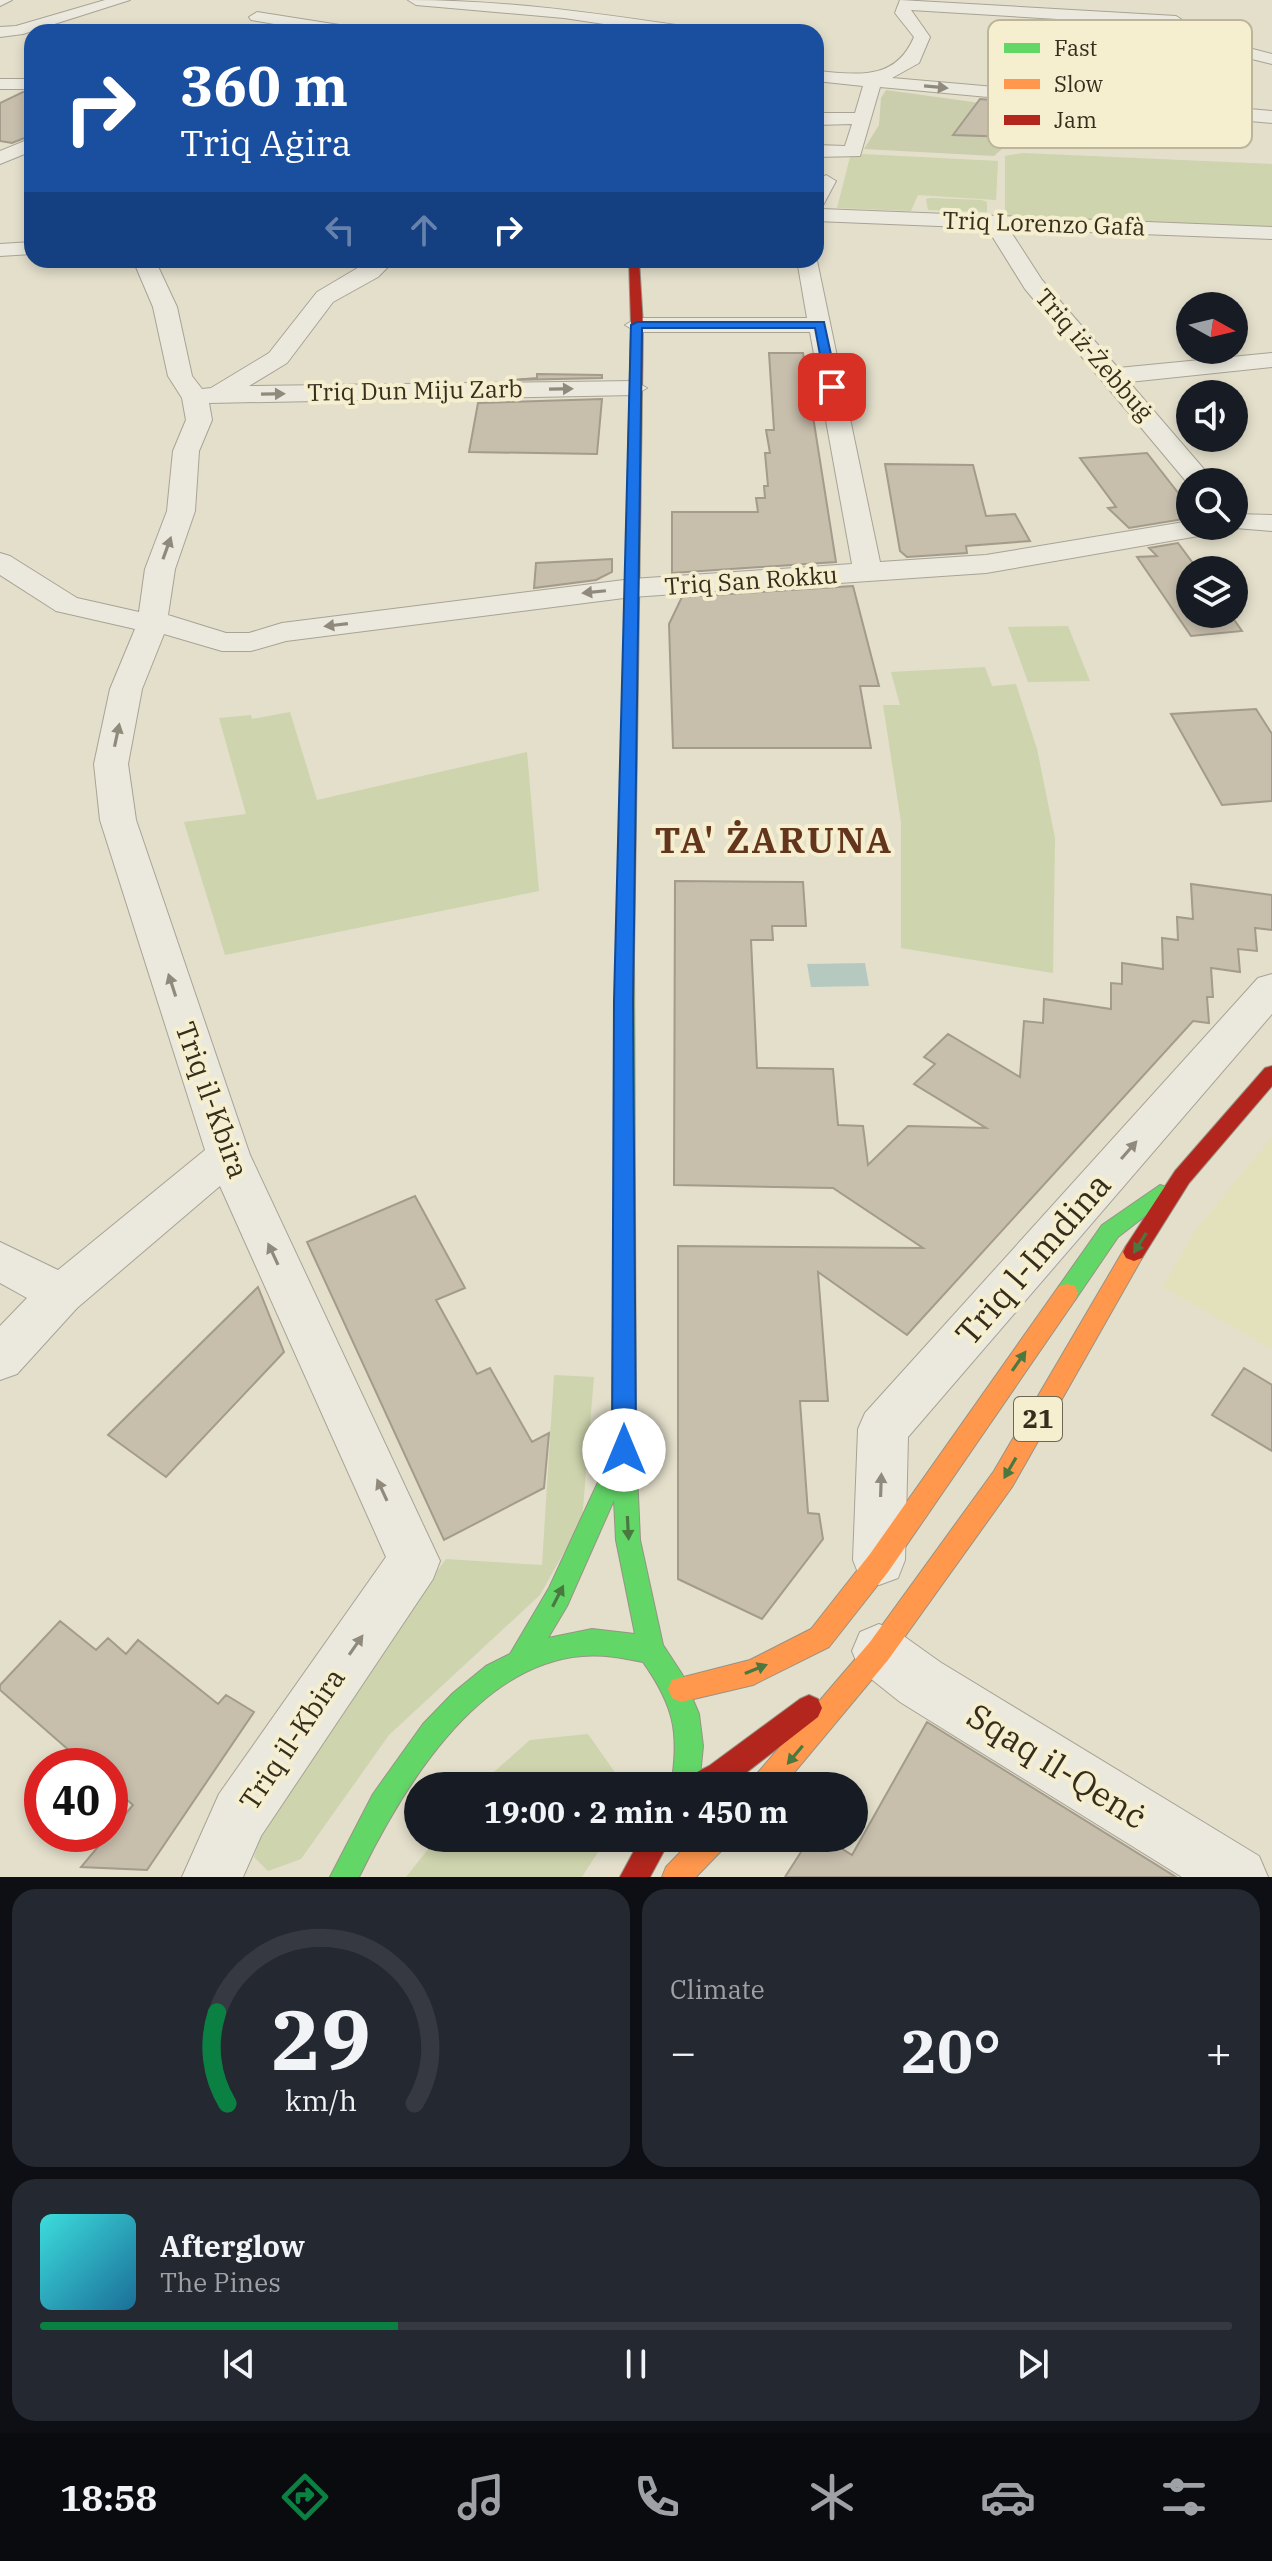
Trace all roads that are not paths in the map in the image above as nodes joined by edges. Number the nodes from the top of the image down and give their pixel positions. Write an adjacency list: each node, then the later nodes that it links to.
1 (122, 0): 9 (street)
2 (416, 0): 7 (street)
3 (587, 0): 7 (street)
4 (907, 2): 8 (street); 18 (street)
5 (281, 4): 10 (street)
6 (0, 12): 13 (street)
7 (564, 13): 11 (street)
8 (1123, 20)
9 (41, 24)
10 (279, 24)
11 (600, 24)
12 (24, 29): 13 (street)
13 (1, 32): 14 (street)
14 (5, 51)
15 (1252, 54): 16 (street)
16 (1272, 59)
17 (824, 77): 18 (street)
18 (873, 81): 21 (street, one-way to 21); 24 (street)
19 (0, 84): 20 (street)
20 (24, 84)
21 (988, 91)
22 (1252, 115): 23 (street, one-way to 23)
23 (1272, 117)
24 (863, 118): 25 (street); 29 (street)
25 (824, 119)
26 (0, 143): 27 (street)
27 (24, 147)
28 (24, 150): 30 (street)
29 (824, 151)
30 (0, 158)
31 (826, 181): 32 (street)
32 (824, 186)
33 (824, 215): 34 (street, Triq Lorenzo Gafà)
34 (994, 222): 35 (street, Triq Lorenzo Gafà); 45 (street, Triq iż-Żebbuġ)
35 (1272, 233)
36 (24, 248): 37 (street)
37 (0, 250)
38 (148, 268): 47 (street)
39 (373, 268): 47 (street)
40 (634, 268): 42 (main road)
41 (809, 268): 43 (street)
42 (637, 325): 43 (street); 46 (main road)
43 (820, 325): 53 (street)
44 (1272, 360): 45 (street)
45 (1114, 376): 48 (street, Triq iż-Żebbuġ)
46 (635, 388): 47 (street, Triq Dun Miju Zarb, one-way to 46); 54 (main road)
47 (206, 396): 55 (street, Triq il-Kbira, one-way to 47)
48 (1190, 468)
49 (1248, 522): 50 (street)
50 (1272, 523)
51 (1176, 532): 53 (street, Triq San Rokku)
52 (0, 562): 55 (street, Triq San Rokku)
53 (868, 574): 54 (street, Triq San Rokku)
54 (632, 588): 55 (street, Triq San Rokku, one-way to 55); 63 (main road)
55 (152, 624): 58 (street, Triq il-Kbira, one-way to 55)
56 (1272, 988): 64 (street, Triq l-Imdina, one-way to 56)
57 (1272, 1073): 59 (main road, Triq l-Imdina / 21)
58 (228, 1155): 61 (street); 74 (street, Triq il-Kbira, one-way to 58)
59 (1182, 1177): 64 (main road, Triq l-Imdina / 21, one-way to 59); 66 (main road, Triq l-Imdina / 21, one-way to 66)
60 (0, 1261): 61 (street)
61 (61, 1294): 62 (street)
62 (0, 1359)
63 (624, 1450): 65 (main road, one-way to 65); 67 (main road, one-way to 63)
64 (879, 1563): 68 (main road, Triq l-Imdina / 21, one-way to 64)
65 (651, 1650): 67 (main road); 68 (main road)
66 (879, 1651): 70 (main road, Triq l-Imdina / 21); 71 (main road, Triq l-Imdina, one-way to 71); 78 (street, Sqaq il-Qenċ)
67 (519, 1663): 75 (main road)
68 (681, 1689): 69 (main road)
69 (688, 1772)
70 (721, 1772)
71 (777, 1772)
72 (649, 1852): 76 (main road)
73 (700, 1852): 77 (main road)
74 (212, 1877)
75 (344, 1877)
76 (634, 1877)
77 (676, 1877)
78 (1238, 1877)

